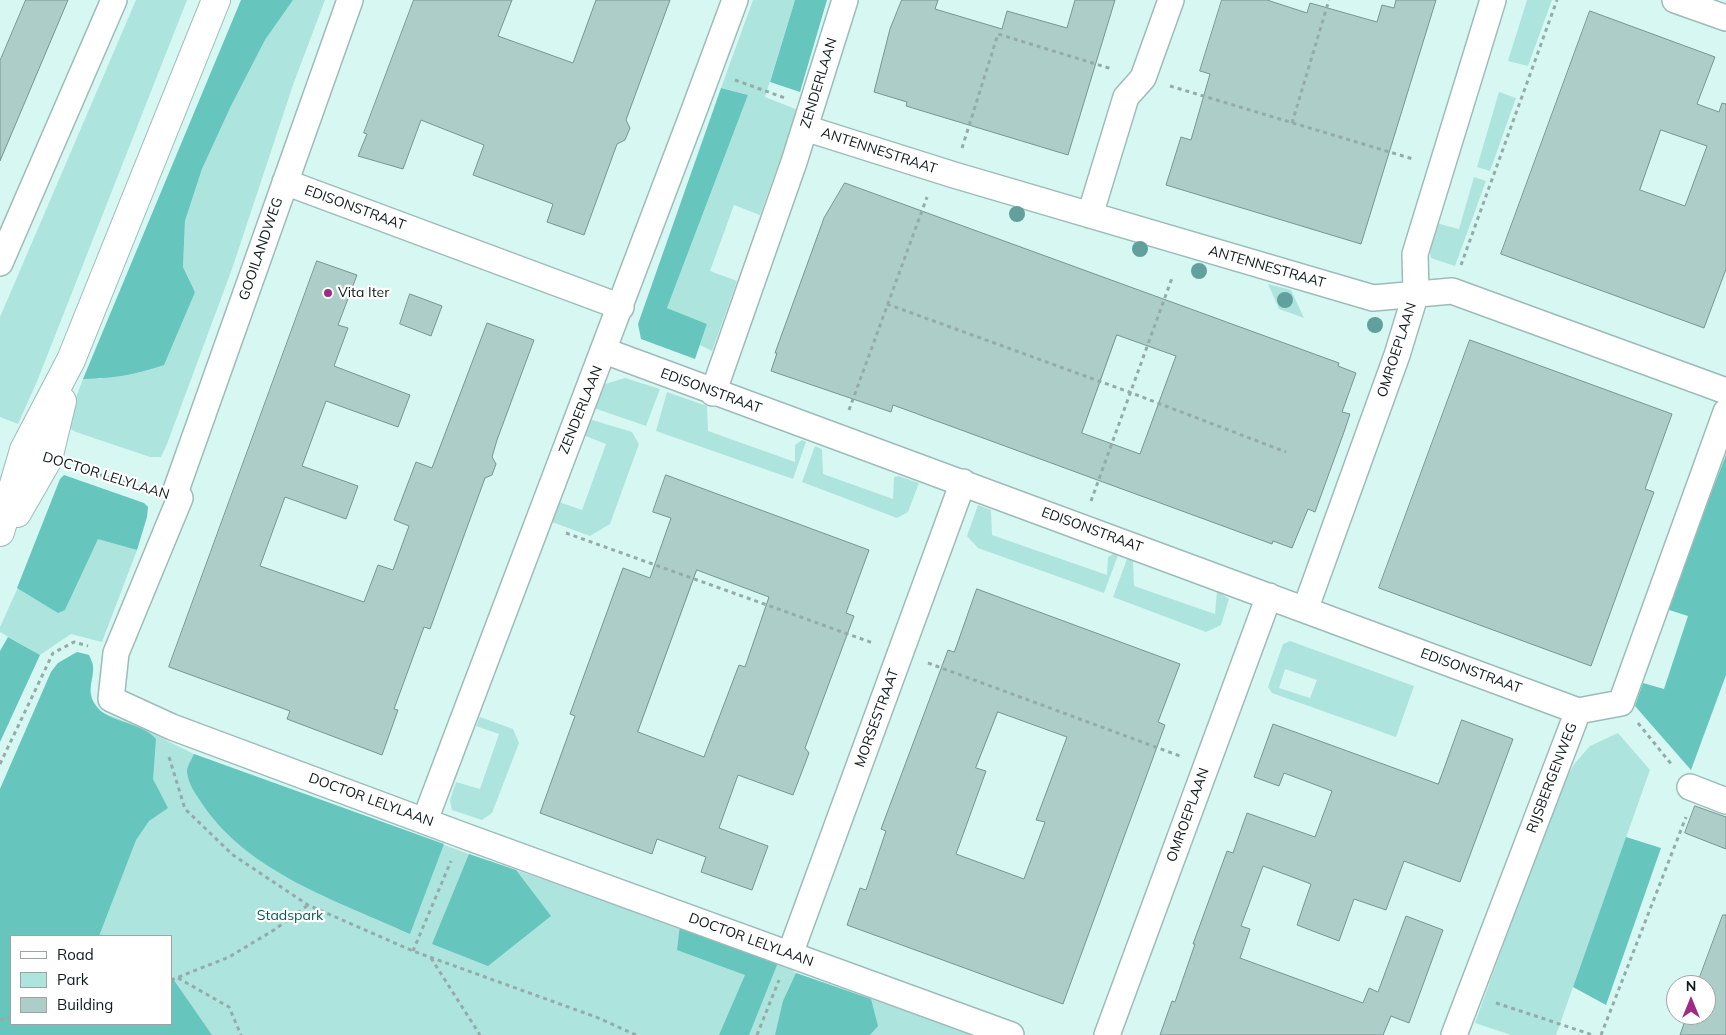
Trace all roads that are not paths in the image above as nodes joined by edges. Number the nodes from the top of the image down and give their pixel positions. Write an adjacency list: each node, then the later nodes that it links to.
1 (114, 0): 13 (street)
2 (216, 0): 17 (main road)
3 (350, 0): 11 (street, GOOILANDWEG)
4 (735, 0): 15 (street, ZENDERLAAN)
5 (845, 0): 10 (street, ZENDERLAAN)
6 (1171, 0): 12 (street)
7 (1493, 0): 14 (street, OMROEPLAAN)
8 (1675, 0): 9 (street)
9 (1726, 18)
10 (809, 118): 12 (street, ANTENNESTRAAT); 19 (street, ZENDERLAAN)
11 (285, 182): 15 (street, EDISONSTRAAT); 22 (street, GOOILANDWEG)
12 (1090, 215): 14 (street, ANTENNESTRAAT)
13 (0, 263)
14 (1416, 293): 18 (street, ANTENNESTRAAT); 26 (street, OMROEPLAAN)
15 (621, 306): 16 (street, ZENDERLAAN)
16 (605, 351): 19 (street, EDISONSTRAAT); 30 (street, ZENDERLAAN)
17 (72, 360): 23 (main road); 24 (main road)
18 (1726, 391)
19 (713, 393): 21 (street, EDISONSTRAAT)
20 (1726, 412): 27 (street, RIJSBERGENWEG)
21 (963, 482): 25 (street, EDISONSTRAAT); 31 (street, MORSESTRAAT)
22 (180, 498): 30 (street, DOCTOR LELYLAAN)
23 (0, 532)
24 (0, 542)
25 (1269, 596): 26 (street, EDISONSTRAAT); 33 (street, OMROEPLAAN)
26 (1305, 610): 27 (street, EDISONSTRAAT)
27 (1578, 710): 34 (street, RIJSBERGENWEG)
28 (1693, 788): 29 (street)
29 (1726, 801)
30 (425, 820): 31 (street, DOCTOR LELYLAAN)
31 (790, 954): 32 (street, DOCTOR LELYLAAN)
32 (1011, 1035)
33 (1107, 1035)
34 (1454, 1035)

